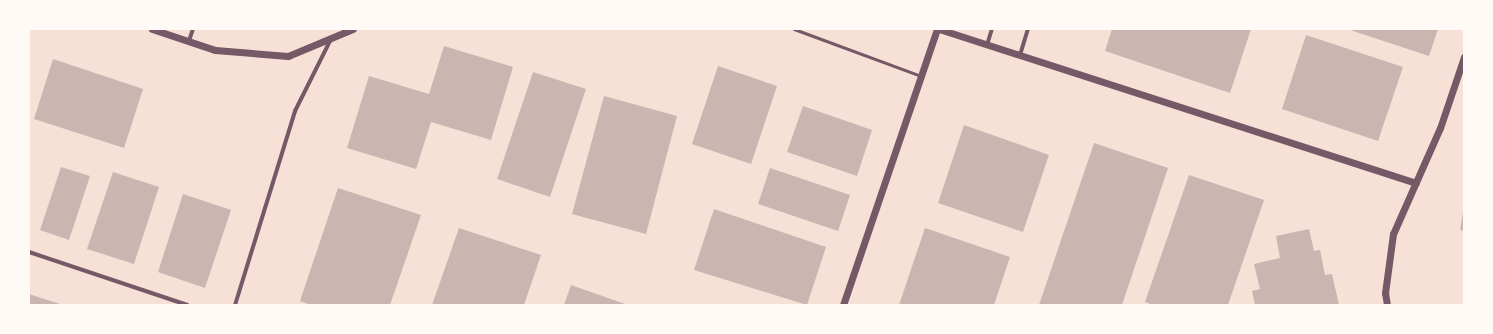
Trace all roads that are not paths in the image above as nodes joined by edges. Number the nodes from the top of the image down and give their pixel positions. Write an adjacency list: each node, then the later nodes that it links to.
1 (152, 29): 9 (street)
2 (193, 29): 9 (street)
3 (353, 29): 8 (street)
4 (794, 29): 13 (lane)
5 (938, 29): 10 (street); 13 (street)
6 (992, 29): 10 (street)
7 (1028, 29): 11 (street)
8 (332, 38): 9 (street); 17 (street)
9 (189, 41)
10 (987, 45): 11 (street)
11 (1020, 55): 14 (street)
12 (1464, 56): 14 (street)
13 (921, 76): 18 (street)
14 (1416, 183): 19 (street)
15 (29, 252): 16 (street)
16 (187, 305)
17 (235, 305)
18 (843, 305)
19 (1387, 305)

